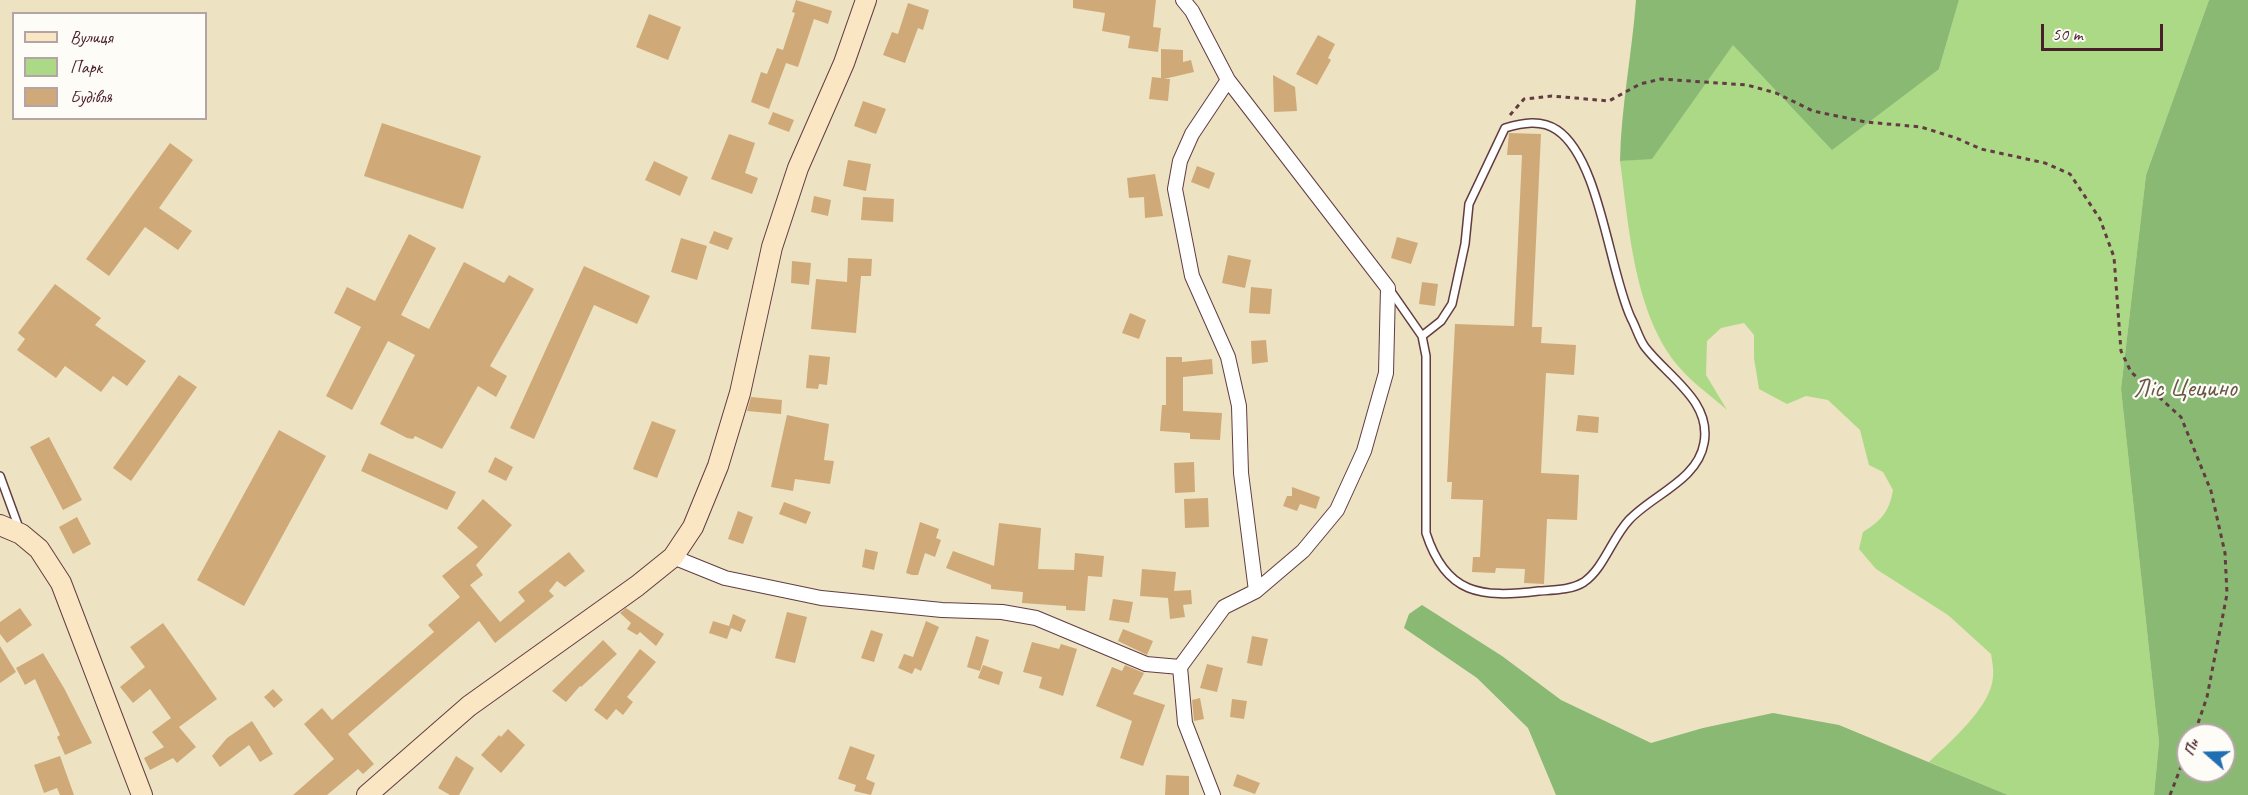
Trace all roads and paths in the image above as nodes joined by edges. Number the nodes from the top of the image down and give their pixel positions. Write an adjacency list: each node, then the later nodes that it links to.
1 (866, 0): 10 (main road)
2 (1183, 0): 3 (street)
3 (1228, 80): 5 (street); 11 (street)
4 (1505, 128): 6 (lane); 6 (lane); 13 (path)
5 (1388, 288): 6 (lane); 11 (street)
6 (1422, 336)
7 (0, 476): 9 (lane)
8 (0, 525): 9 (main road)
9 (21, 534): 15 (main road)
10 (673, 557): 12 (street); 16 (main road)
11 (1256, 591): 12 (street)
12 (1180, 667): 17 (street)
13 (2197, 723)
14 (2176, 780): 18 (path)
15 (142, 795)
16 (367, 795)
17 (1214, 795)
18 (2170, 795)

